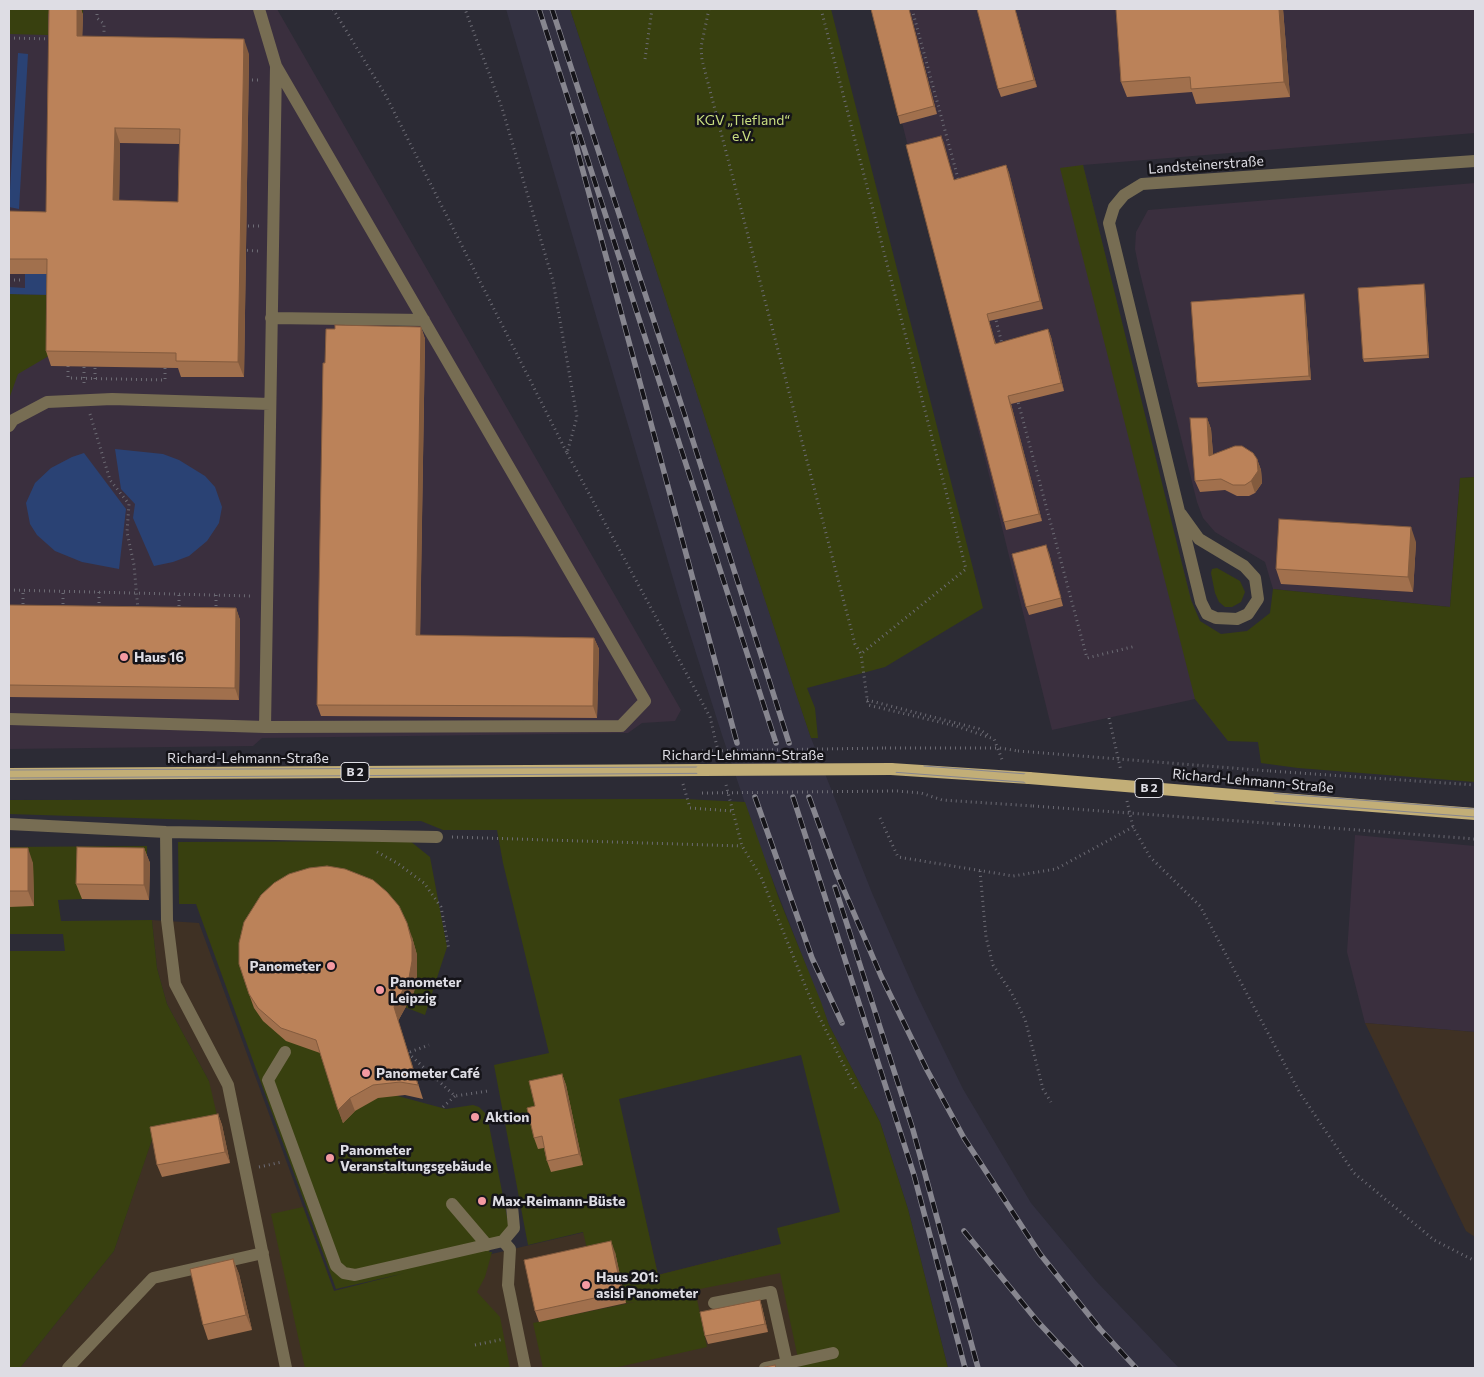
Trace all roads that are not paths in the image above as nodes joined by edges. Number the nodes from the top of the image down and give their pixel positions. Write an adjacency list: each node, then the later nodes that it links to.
1 (258, 9): 2 (street)
2 (276, 66): 4 (street); 5 (street)
3 (1475, 161): 8 (street, Landsteinerstraße)
4 (271, 318): 5 (street); 6 (street)
5 (424, 320): 10 (street)
6 (270, 404): 7 (street); 10 (street)
7 (9, 426)
8 (1181, 514): 8 (street, Landsteinerstraße)
9 (9, 719): 10 (street)
10 (265, 727)
11 (9, 774): 12 (main road, Richard-Lehmann-Straße / B 2, bridge)
12 (1475, 814)
13 (9, 824): 14 (street)
14 (166, 832): 15 (street); 21 (street)
15 (437, 837)
16 (285, 1052): 20 (street)
17 (452, 1204): 20 (street)
18 (512, 1206): 19 (street)
19 (503, 1242): 20 (street); 27 (street)
20 (487, 1245)
21 (263, 1253): 25 (street); 26 (street)
22 (714, 1303): 24 (street)
23 (833, 1353): 24 (street)
24 (788, 1366): 28 (street)
25 (68, 1368)
26 (286, 1368)
27 (526, 1368)
28 (765, 1368)

